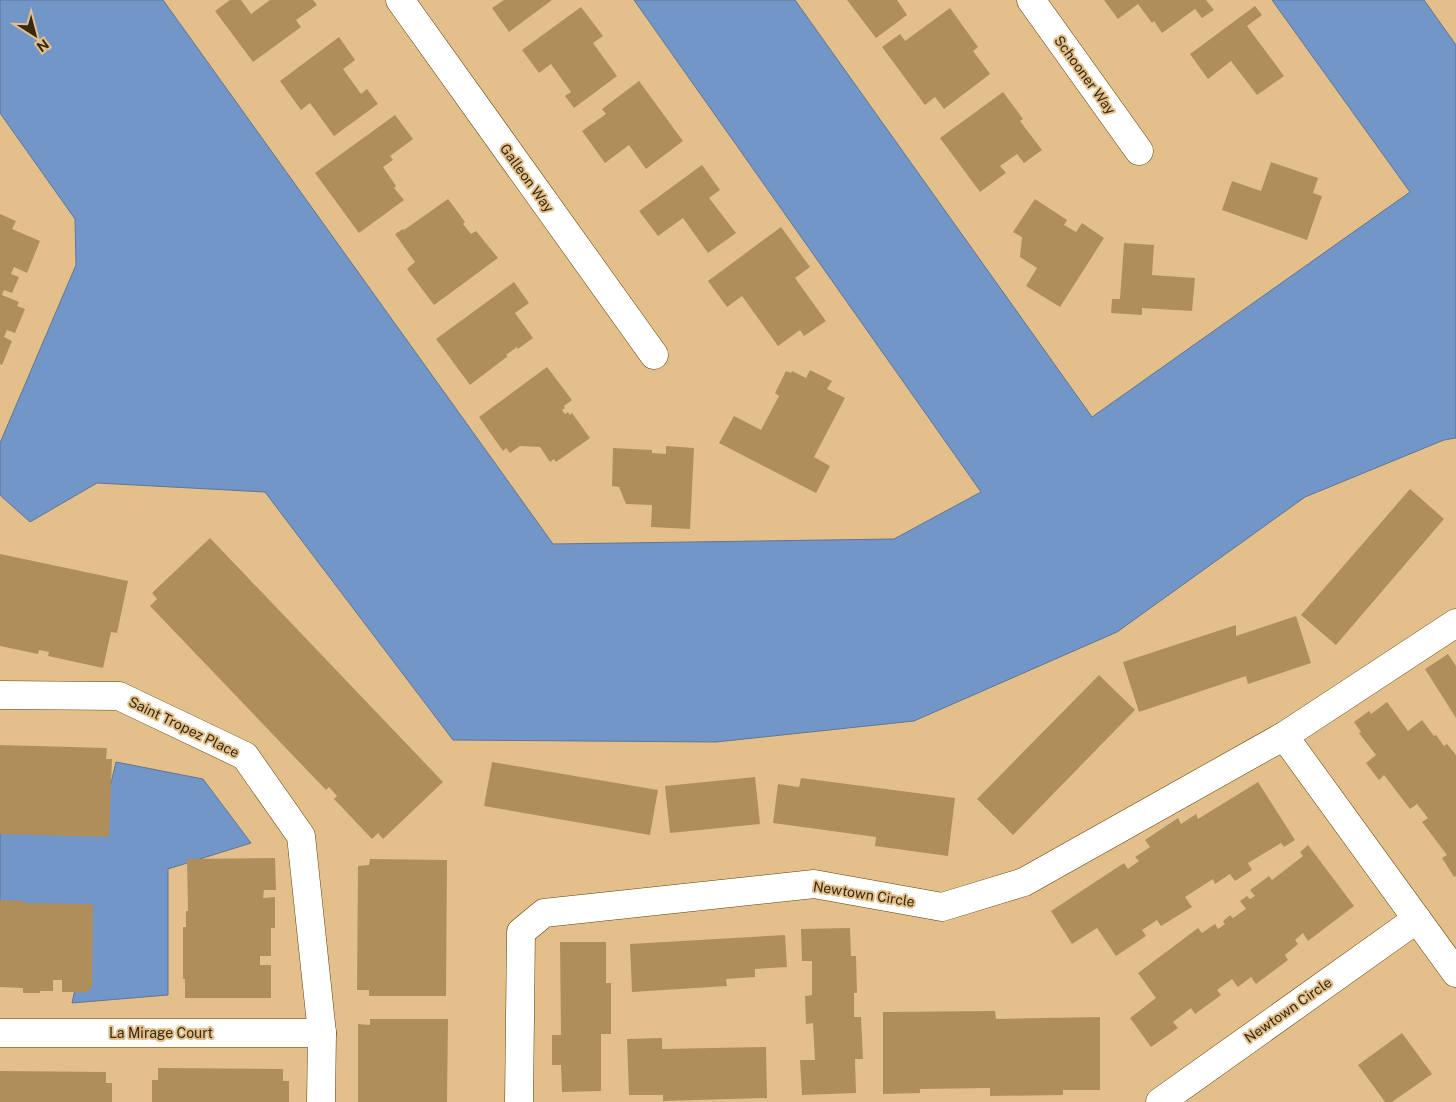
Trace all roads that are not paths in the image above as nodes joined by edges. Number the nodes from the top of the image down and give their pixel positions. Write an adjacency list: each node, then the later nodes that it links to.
1 (400, 0): 4 (street, Galleon Way)
2 (1031, 0): 3 (street, Schooner Way)
3 (1139, 151)
4 (654, 355)
5 (1456, 623): 7 (street, Newtown Circle)
6 (0, 695): 11 (street, Saint Tropez Place)
7 (1284, 736): 8 (street); 13 (street, Newtown Circle)
8 (1417, 919): 9 (street); 14 (street, Newtown Circle)
9 (1456, 973)
10 (0, 1033): 11 (street, La Mirage Court)
11 (322, 1033): 12 (street, Saint Tropez Place)
12 (321, 1102)
13 (519, 1102)
14 (1160, 1102)

